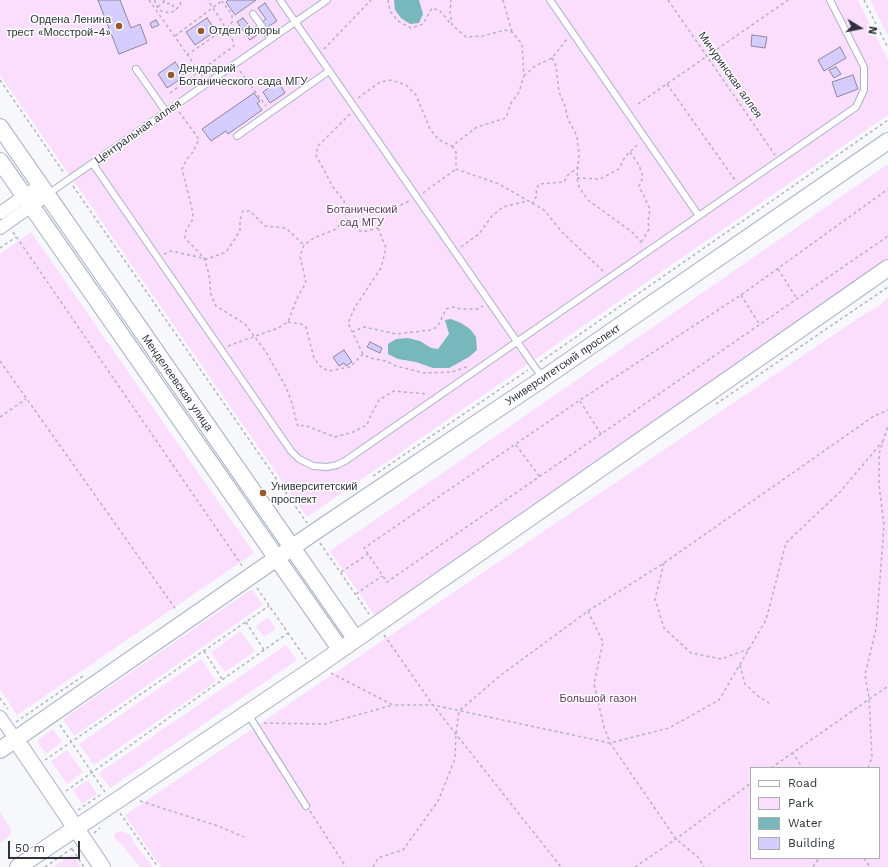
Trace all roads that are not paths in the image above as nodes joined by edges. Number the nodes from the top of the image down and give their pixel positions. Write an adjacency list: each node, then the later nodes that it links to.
1 (280, 0): 6 (lane)
2 (327, 0): 6 (lane, Центральная аллея)
3 (550, 0): 21 (lane)
4 (830, 0): 21 (lane)
5 (253, 14): 7 (lane)
6 (296, 22): 7 (lane, Центральная аллея); 9 (lane)
7 (271, 39): 10 (lane, Центральная аллея)
8 (136, 69): 10 (lane)
9 (329, 71): 12 (lane); 24 (lane)
10 (166, 112): 17 (lane, Центральная аллея)
11 (0, 127): 13 (main road, Менделеевская улица)
12 (237, 136)
13 (10, 141): 15 (street); 18 (main road, Менделеевская улица)
14 (888, 141): 25 (main road, Университетский проспект)
15 (0, 156)
16 (0, 161): 19 (main road, Менделеевская улица)
17 (93, 164): 18 (lane, Центральная аллея); 24 (lane)
18 (44, 190): 19 (street); 26 (main road, Менделеевская улица)
19 (28, 201): 20 (street); 22 (street); 27 (main road, Менделеевская улица)
20 (0, 213)
21 (699, 216): 24 (lane)
22 (0, 228)
23 (888, 268): 30 (main road)
24 (517, 342): 25 (lane)
25 (539, 372): 28 (main road, Университетский проспект)
26 (190, 401): 27 (street); 28 (main road, Менделеевская улица)
27 (174, 412): 29 (main road, Менделеевская улица)
28 (292, 548): 29 (main road, Университетский проспект); 30 (main road, Менделеевская улица)
29 (276, 558): 31 (main road, Менделеевская улица); 34 (main road, Университетский проспект)
30 (355, 638): 31 (main road)
31 (340, 650): 33 (main road)
32 (0, 717): 34 (street)
33 (250, 718): 36 (lane); 37 (main road)
34 (16, 740): 35 (main road, Университетский проспект); 37 (main road)
35 (0, 750)
36 (306, 806)
37 (81, 837): 38 (main road); 39 (main road)
38 (18, 867)
39 (102, 867)

